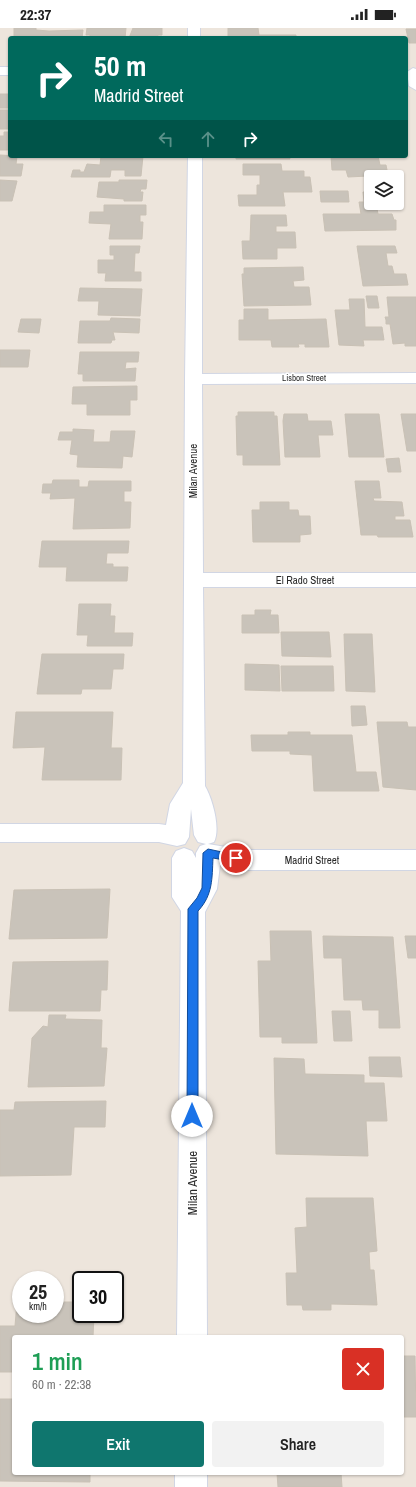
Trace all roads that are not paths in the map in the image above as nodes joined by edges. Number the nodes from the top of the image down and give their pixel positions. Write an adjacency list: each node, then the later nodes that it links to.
1 (412, 72): 2 (street)
2 (416, 86)
3 (195, 158): 5 (street, Milan Avenue)
4 (416, 378): 5 (street, Lisbon Street)
5 (193, 379): 6 (street, Milan Avenue)
6 (193, 580): 7 (street, El Rado Street); 8 (street, Milan Avenue)
7 (416, 580)
8 (194, 786): 10 (street, Milan Avenue); 11 (street, Milan Avenue)
9 (0, 833): 11 (street)
10 (207, 844): 11 (street, Madrid Street); 12 (street, Madrid Street); 13 (street, Milan Avenue)
11 (180, 847): 13 (street, Milan Avenue)
12 (416, 860)
13 (193, 909): 14 (street, Milan Avenue)
14 (192, 1335)
15 (191, 1475): 16 (street)
16 (191, 1487)

